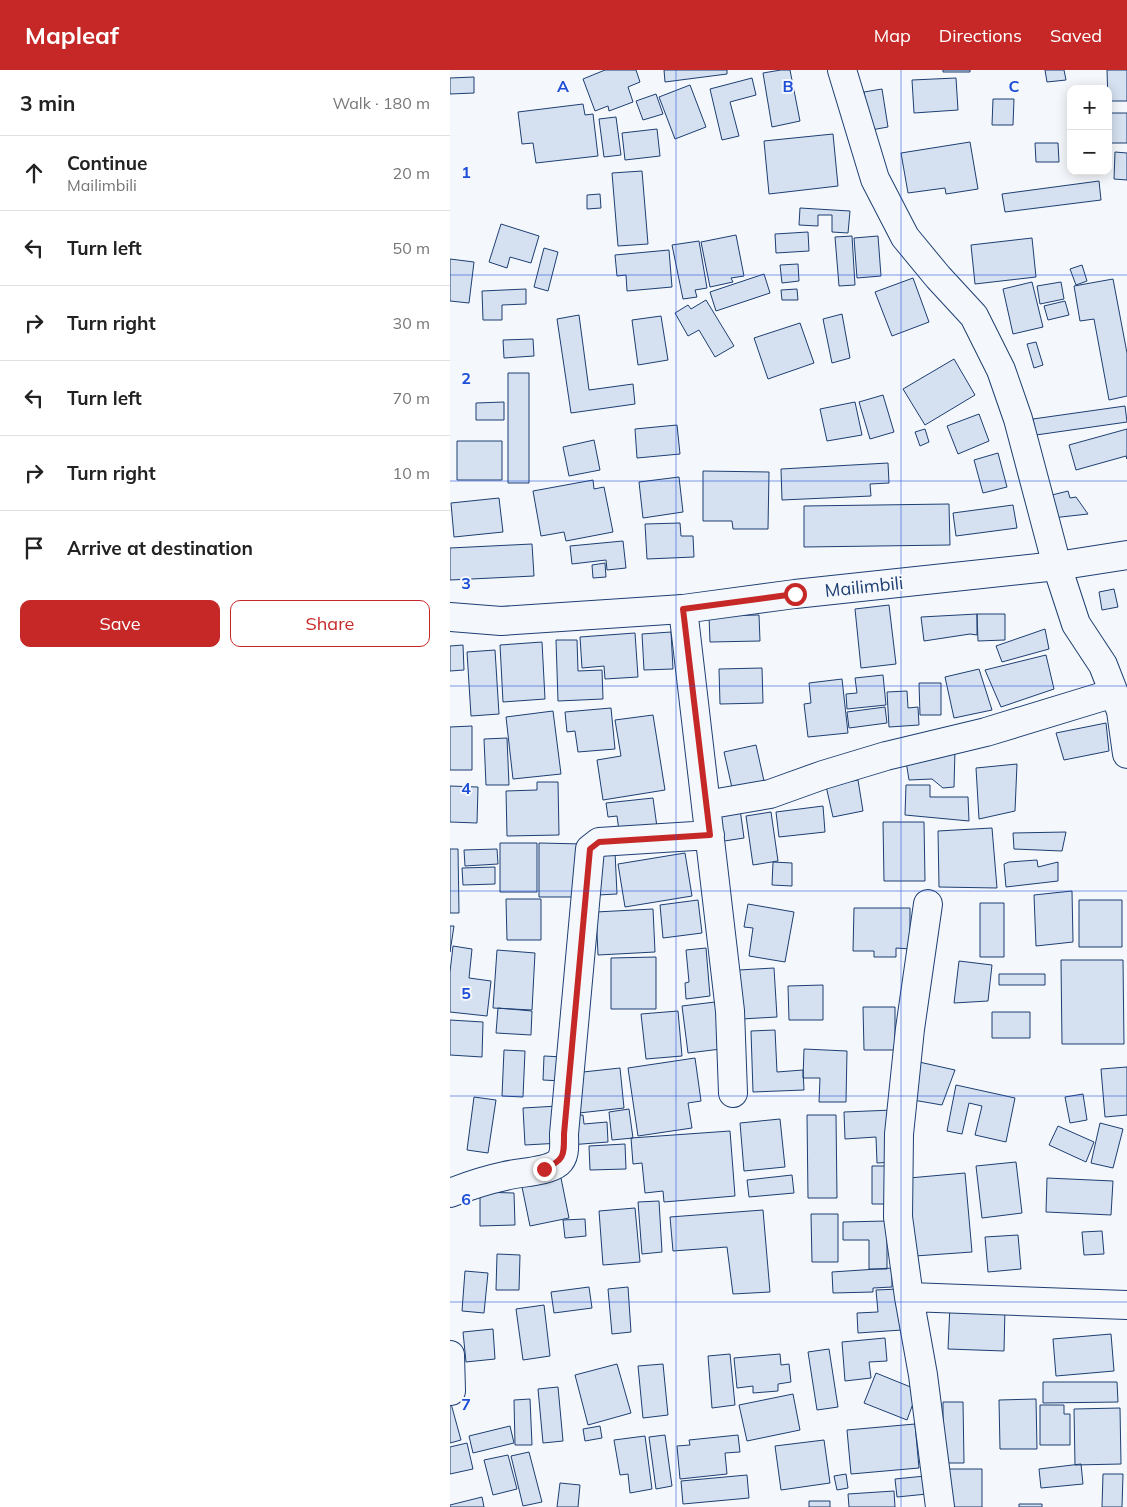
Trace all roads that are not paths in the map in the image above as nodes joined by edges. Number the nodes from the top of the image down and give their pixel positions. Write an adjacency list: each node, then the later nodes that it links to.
1 (842, 70): 3 (street)
2 (1127, 555): 3 (street, Mailimbili)
3 (1057, 566): 4 (street, Mailimbili); 6 (street)
4 (683, 609): 5 (street, Mailimbili); 8 (street)
5 (450, 617)
6 (1114, 693): 7 (street); 8 (street)
7 (1127, 754)
8 (706, 805): 9 (street)
9 (710, 835): 11 (street); 12 (street)
10 (928, 904): 13 (street)
11 (733, 1093)
12 (450, 1193)
13 (909, 1297): 14 (street); 17 (street)
14 (1127, 1305)
15 (450, 1355): 16 (street)
16 (451, 1391)
17 (940, 1507)

